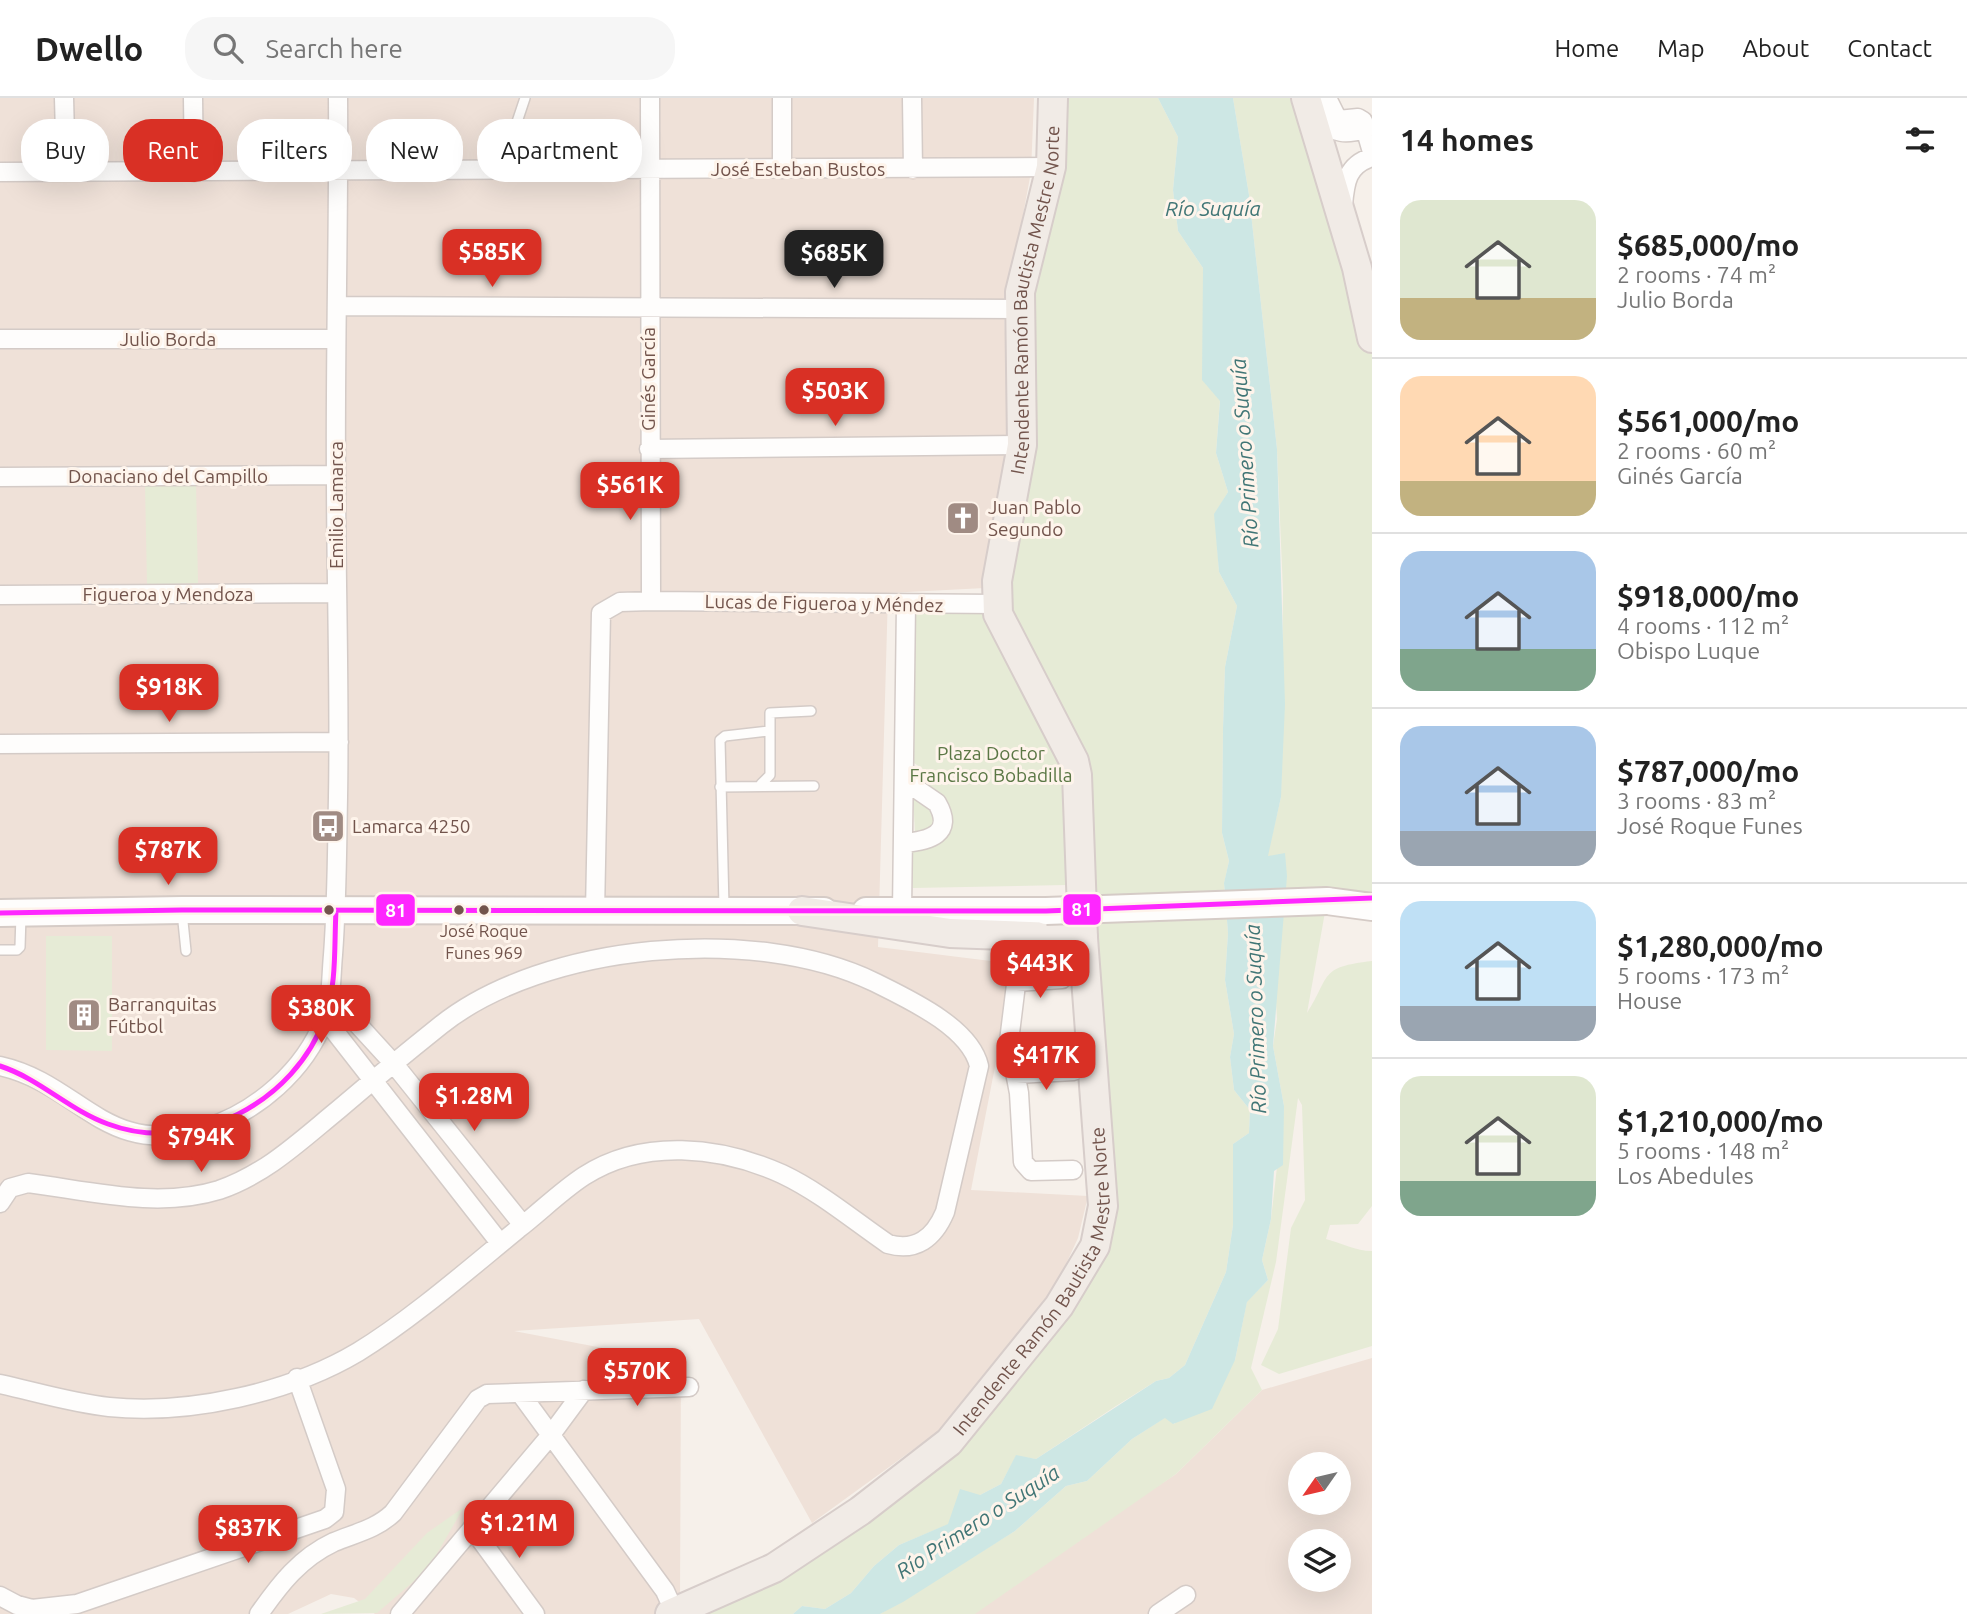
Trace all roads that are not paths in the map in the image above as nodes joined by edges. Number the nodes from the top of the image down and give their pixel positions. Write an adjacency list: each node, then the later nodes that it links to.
1 (64, 98): 10 (street)
2 (193, 98): 11 (street)
3 (338, 98): 12 (street, Emilio Lamarca)
4 (525, 98): 13 (lane)
5 (650, 98): 17 (street, Ginés García)
6 (782, 98): 18 (street)
7 (912, 98): 19 (street)
8 (1053, 98): 15 (main road, Intendente Ramón Bautista Mestre Norte)
9 (1313, 99): 14 (street); 25 (main road)
10 (65, 119)
11 (193, 119)
12 (338, 119)
13 (518, 119)
14 (1372, 154): 25 (street)
15 (1051, 167): 19 (street, José Esteban Bustos); 28 (main road, Intendente Ramón Bautista Mestre Norte)
16 (642, 169): 17 (street, José Esteban Bustos)
17 (651, 169): 18 (street, José Esteban Bustos); 27 (street, Ginés García)
18 (782, 169): 19 (street, José Esteban Bustos)
19 (913, 169)
20 (352, 170): 21 (street, José Esteban Bustos)
21 (477, 170)
22 (0, 172): 23 (street, José Esteban Bustos)
23 (21, 172)
24 (338, 182): 26 (street, Emilio Lamarca)
25 (1341, 216): 29 (main road)
26 (337, 306): 27 (street); 31 (street, Emilio Lamarca)
27 (648, 309): 28 (street); 33 (street, Ginés García)
28 (1019, 309): 32 (main road, Intendente Ramón Bautista Mestre Norte)
29 (1372, 338)
30 (0, 339): 31 (street, Julio Borda)
31 (336, 339): 34 (street, Emilio Lamarca)
32 (1022, 445): 33 (street); 40 (main road, Intendente Ramón Bautista Mestre Norte)
33 (649, 449): 38 (street, Ginés García)
34 (336, 475): 35 (street, Donaciano del Campillo); 36 (street, Emilio Lamarca)
35 (0, 477)
36 (337, 593): 37 (street, Figueroa y Mendoza); 43 (street, Emilio Lamarca)
37 (0, 595)
38 (651, 601): 39 (street, Lucas de Figueroa y Méndez); 57 (street)
39 (906, 604): 40 (street, Lucas de Figueroa y Méndez); 45 (street)
40 (996, 604): 61 (main road, Intendente Ramón Bautista Mestre Norte)
41 (811, 711): 42 (lane)
42 (769, 732): 46 (lane); 48 (lane)
43 (339, 742): 44 (street); 54 (street, Emilio Lamarca)
44 (0, 744)
45 (905, 781): 49 (street); 49 (street)
46 (761, 784): 47 (lane); 48 (lane)
47 (814, 786)
48 (720, 787): 58 (lane)
49 (903, 842): 56 (street)
50 (1372, 898): 51 (main road)
51 (1327, 901): 52 (main road); 56 (main road, bridge)
52 (1372, 907)
53 (182, 910): 54 (main road); 59 (main road); 63 (lane)
54 (336, 911): 57 (main road); 66 (street, Emilio Lamarca)
55 (802, 911): 56 (main road); 58 (main road); 60 (main road)
56 (902, 911)
57 (595, 912): 58 (main road)
58 (724, 912)
59 (11, 913): 62 (lane)
60 (1022, 936): 61 (main road); 65 (street)
61 (1083, 938): 86 (main road, Intendente Ramón Bautista Mestre Norte)
62 (0, 950)
63 (186, 951)
64 (1062, 979): 65 (street)
65 (1016, 982): 71 (street)
66 (330, 993): 67 (street, Emilio Lamarca); 68 (street)
67 (325, 1019): 69 (street); 72 (street)
68 (394, 1065): 72 (street); 75 (street); 75 (street)
69 (0, 1066)
70 (1074, 1071): 71 (street)
71 (1016, 1074): 73 (street)
72 (373, 1080): 74 (street); 76 (street)
73 (1073, 1170)
74 (0, 1203)
75 (523, 1225): 76 (street)
76 (500, 1244): 77 (street)
77 (297, 1378): 78 (street); 85 (street)
78 (0, 1384)
79 (689, 1387): 80 (street)
80 (584, 1390): 81 (street); 82 (street)
81 (520, 1393): 82 (street); 87 (street)
82 (550, 1436): 83 (street); 86 (street)
83 (472, 1528): 88 (street); 89 (street)
84 (1186, 1595): 90 (street)
85 (0, 1596)
86 (672, 1613)
87 (259, 1614)
88 (400, 1614)
89 (535, 1614)
90 (1158, 1614)

